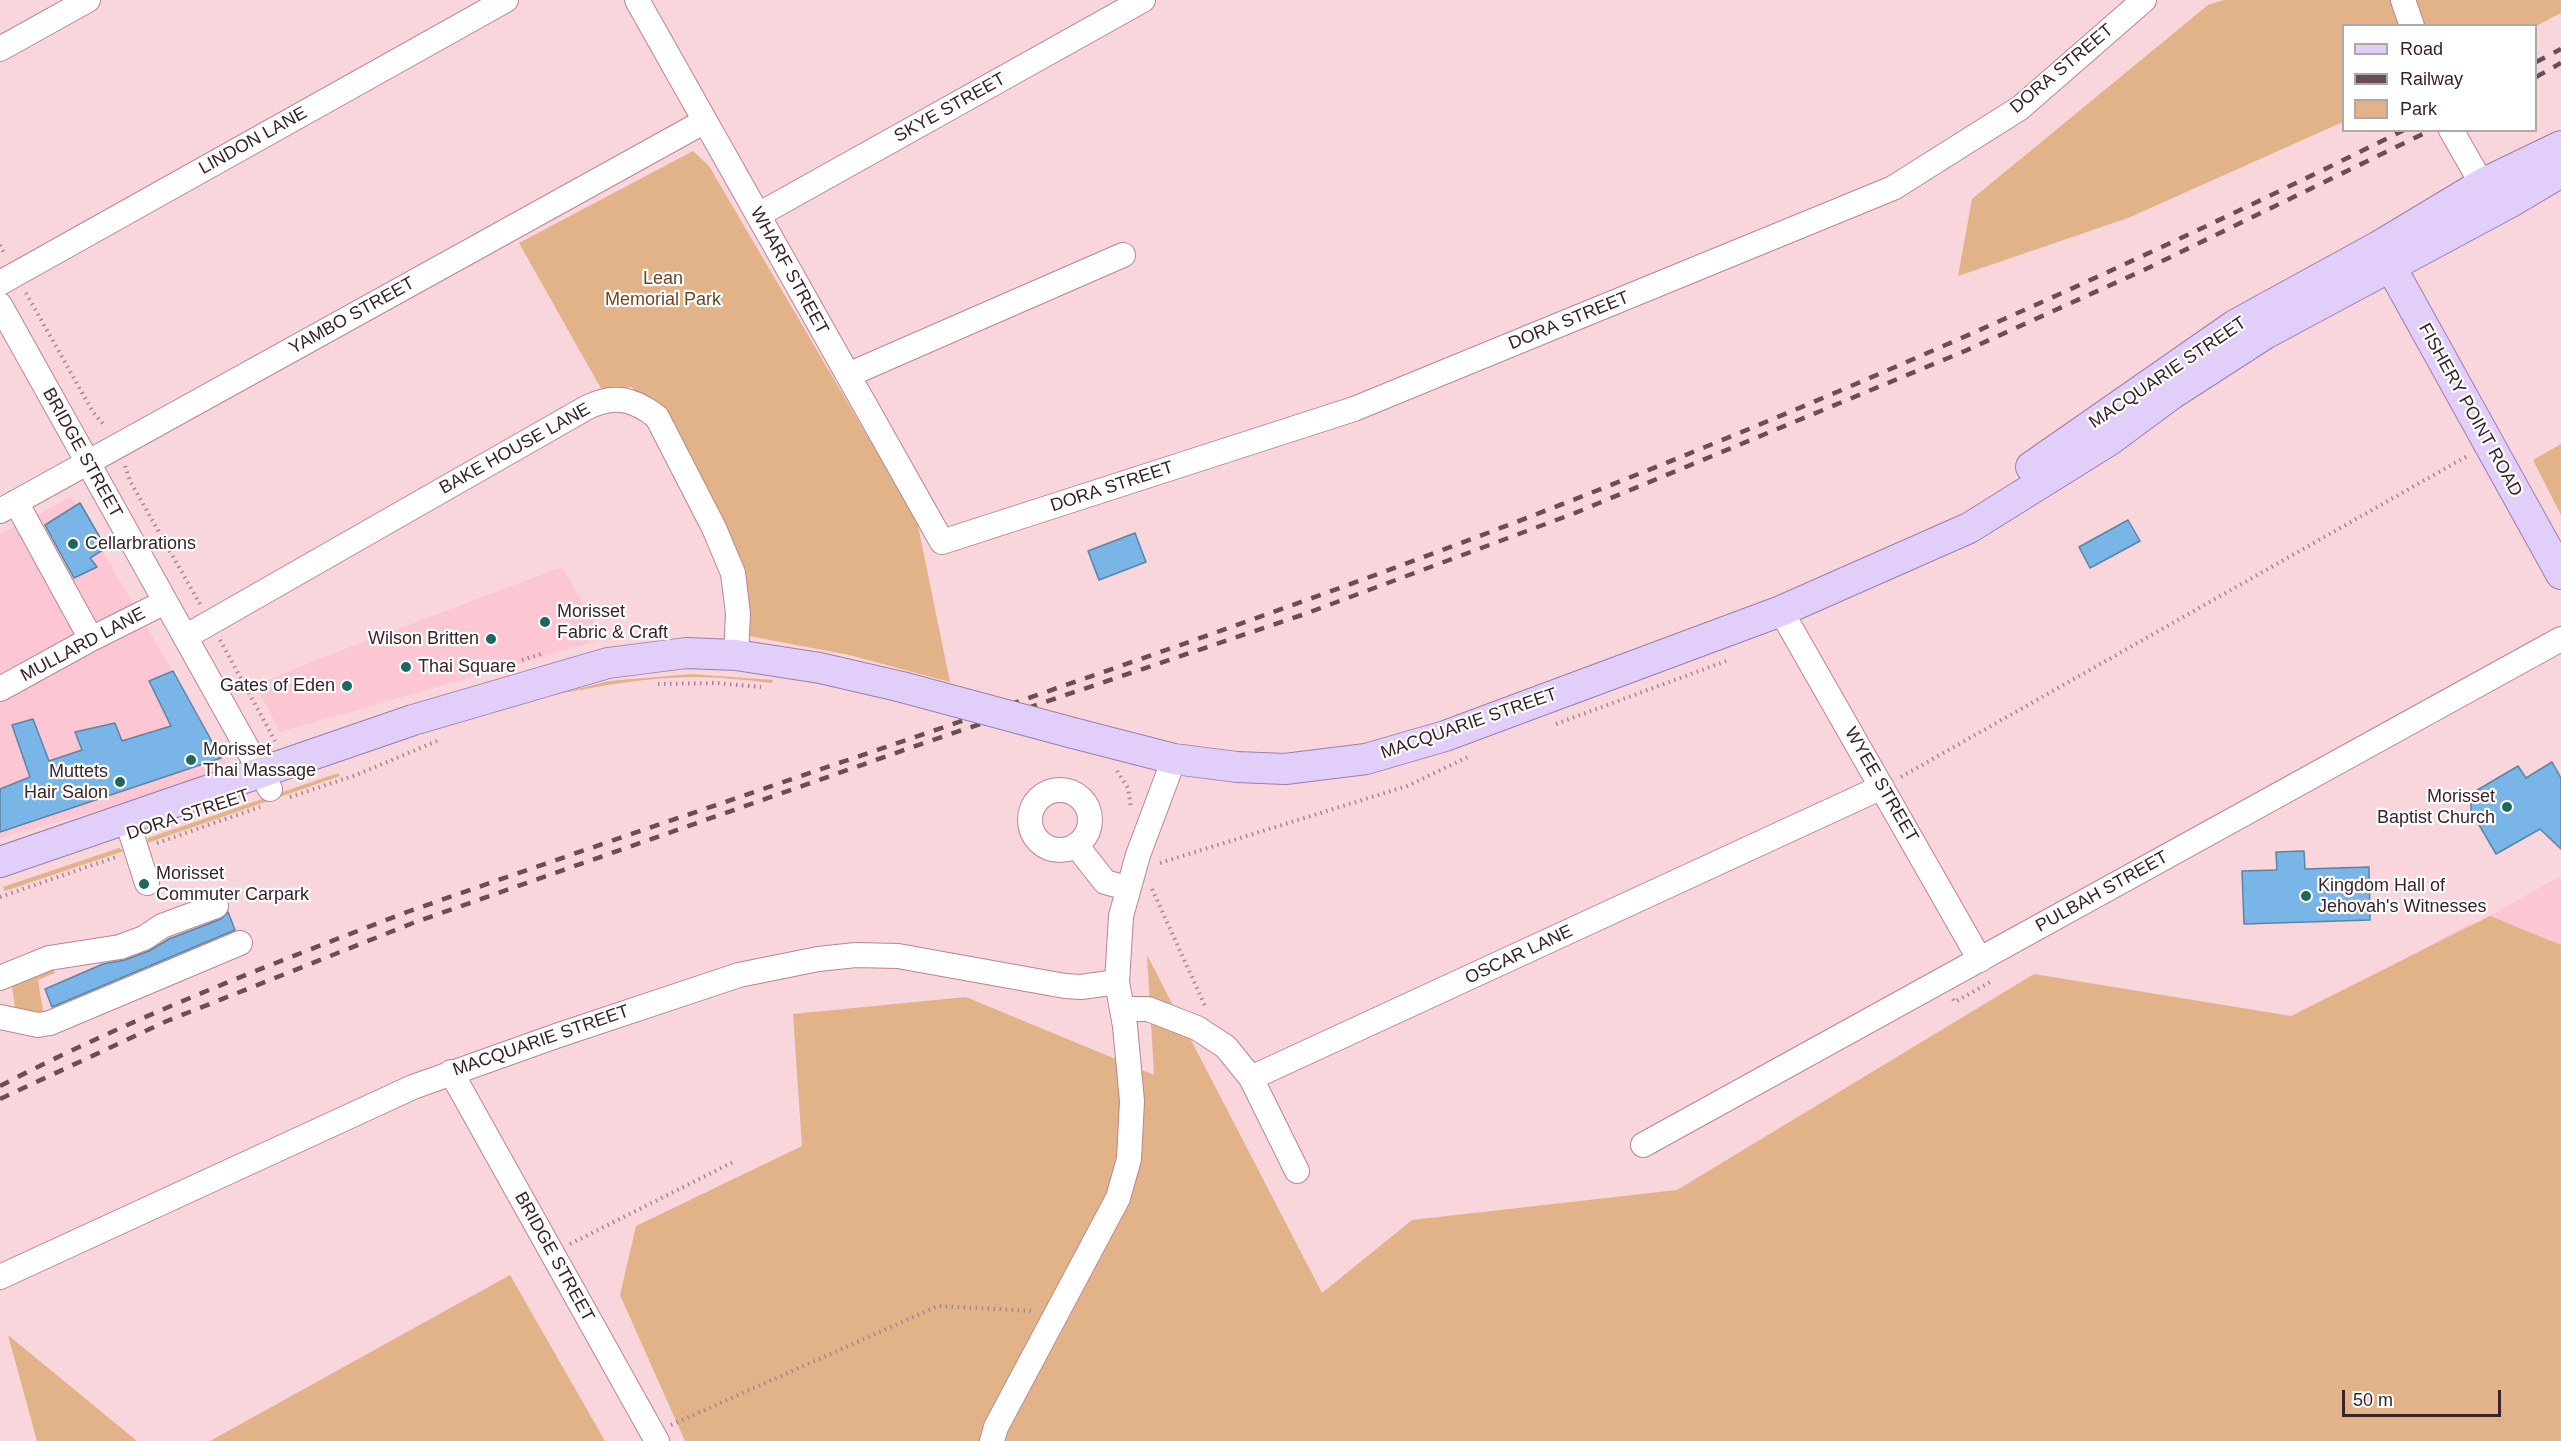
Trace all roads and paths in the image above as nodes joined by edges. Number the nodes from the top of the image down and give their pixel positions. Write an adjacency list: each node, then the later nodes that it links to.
1 (88, 0): 8 (street)
2 (506, 0): 18 (street, LINDON LANE)
3 (637, 0): 9 (street, WHARF STREET)
4 (1143, 0): 14 (street, SKYE STREET)
5 (2144, 0): 25 (street, DORA STREET)
6 (2403, 0): 7 (street)
7 (2411, 24)
8 (0, 49)
9 (705, 121): 14 (street, WHARF STREET); 23 (street, YAMBO STREET)
10 (2452, 132): 13 (street)
11 (2561, 146): 13 (main road, MACQUARIE STREET)
12 (2561, 172): 17 (main road, MACQUARIE STREET)
13 (2482, 184): 17 (main road, MACQUARIE STREET)
14 (758, 215): 20 (street, WHARF STREET)
15 (0, 245): 18 (path)
16 (1123, 255): 20 (street)
17 (2385, 256): 22 (main road, FISHERY POINT ROAD); 28 (main road, MACQUARIE STREET)
18 (8, 278): 21 (path)
19 (0, 305): 23 (street, BRIDGE STREET)
20 (848, 375): 25 (street, WHARF STREET)
21 (103, 424)
22 (2489, 444): 26 (main road, FISHERY POINT ROAD); 41 (path)
23 (88, 462): 24 (street, YAMBO STREET); 27 (street, BRIDGE STREET)
24 (8, 506): 30 (street)
25 (942, 542)
26 (2561, 574)
27 (165, 602): 29 (street, BRIDGE STREET); 30 (street, MULLARD LANE)
28 (1781, 611): 40 (main road, MACQUARIE STREET); 41 (street, WYEE STREET)
29 (185, 637): 32 (street, BAKE HOUSE LANE); 42 (street, BRIDGE STREET)
30 (91, 639): 36 (street, MULLARD LANE)
31 (2561, 639): 53 (street, PULBAH STREET)
32 (736, 655): 40 (main road, MACQUARIE STREET, bridge); 42 (main road, DORA STREET)
33 (1732, 658): 37 (path)
34 (654, 685): 35 (path)
35 (763, 687)
36 (0, 689)
37 (1548, 727)
38 (448, 737): 42 (path)
39 (1472, 755): 46 (path)
40 (1174, 759): 49 (street)
41 (1882, 787): 53 (street, WYEE STREET); 59 (street, OSCAR LANE)
42 (270, 792): 43 (path); 43 (main road, DORA STREET); 45 (main road, DORA STREET)
43 (134, 842): 47 (main road, DORA STREET); 48 (street); 50 (path)
44 (1076, 845): 49 (street)
45 (0, 862)
46 (1160, 862)
47 (0, 879)
48 (147, 883)
49 (1127, 888): 55 (street)
50 (0, 897)
51 (216, 906): 54 (street)
52 (240, 943): 57 (street)
53 (1980, 960): 60 (street, PULBAH STREET)
54 (0, 978)
55 (1117, 982): 56 (street); 58 (street, MACQUARIE STREET)
56 (1122, 1009): 59 (street); 65 (street)
57 (0, 1017)
58 (451, 1072): 63 (street, BRIDGE STREET); 64 (street, MACQUARIE STREET)
59 (1251, 1078): 62 (street)
60 (1643, 1145)
61 (733, 1162): 63 (path)
62 (1297, 1171)
63 (552, 1254): 66 (street, BRIDGE STREET)
64 (0, 1277)
65 (1058, 1313): 66 (path); 67 (street)
66 (654, 1437)
67 (992, 1441)

